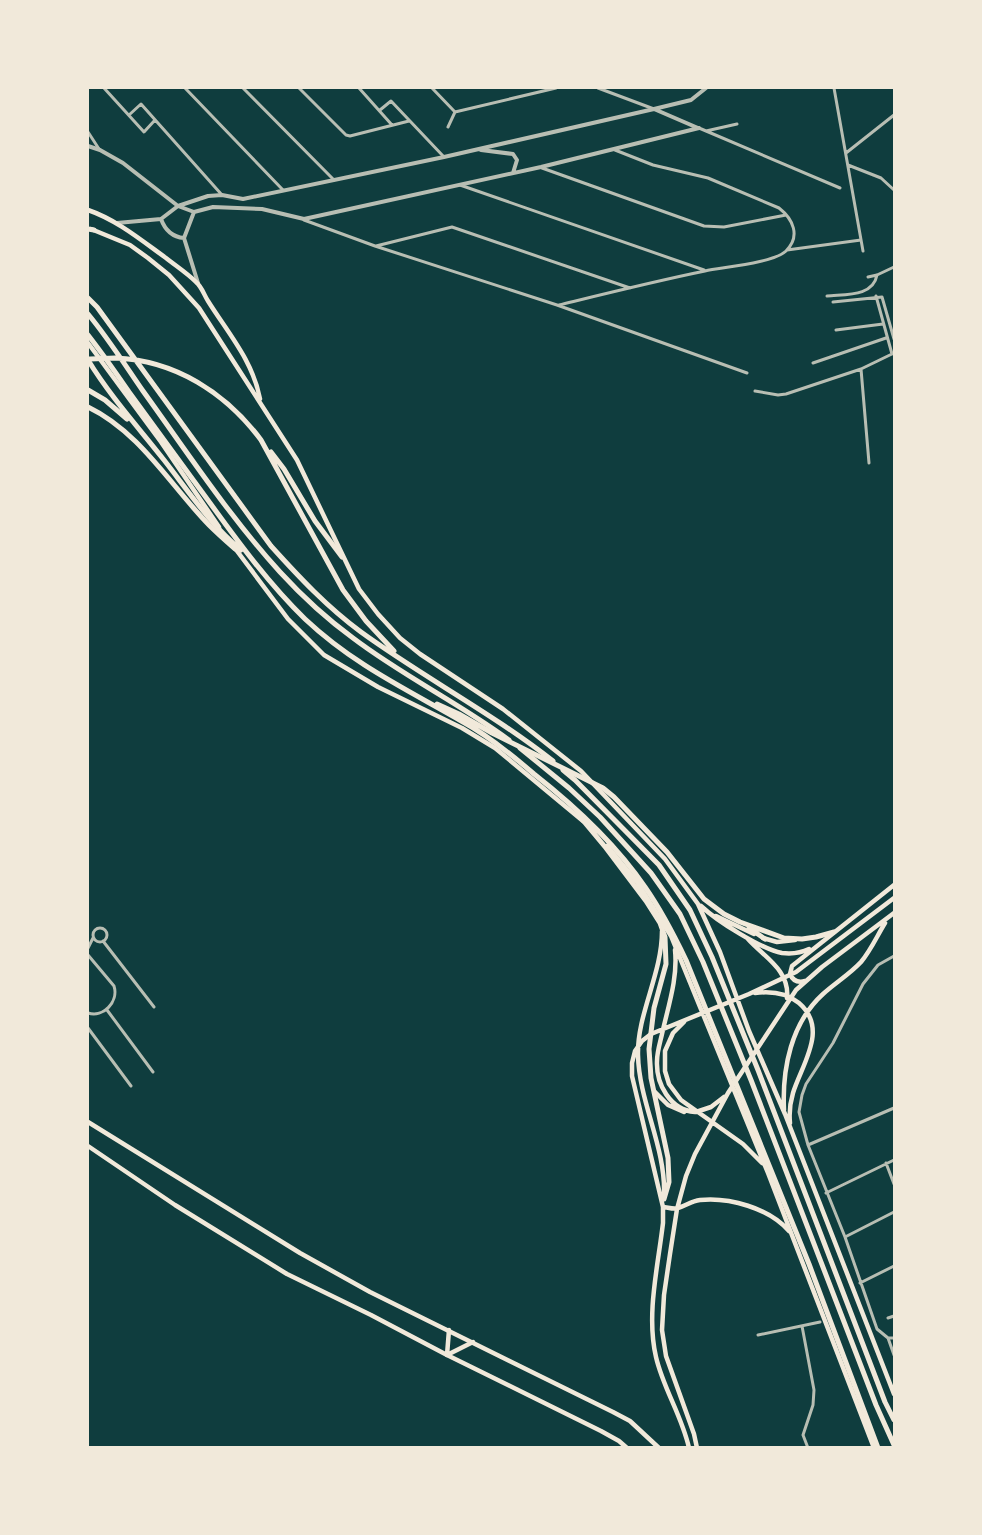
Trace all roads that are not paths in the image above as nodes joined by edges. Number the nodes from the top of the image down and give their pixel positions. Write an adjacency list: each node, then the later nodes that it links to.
1 (104, 88): 14 (street)
2 (185, 88): 36 (street)
3 (243, 88): 33 (street)
4 (299, 88): 19 (street)
5 (359, 88): 12 (street)
6 (432, 88): 13 (street)
7 (556, 88): 13 (street)
8 (598, 88): 11 (street)
9 (706, 88): 11 (street)
10 (834, 88): 28 (street)
11 (654, 109): 21 (street); 26 (street)
12 (380, 110): 17 (street); 19 (street)
13 (455, 112): 20 (street)
14 (129, 115): 16 (street); 16 (street)
15 (894, 115): 28 (street)
16 (155, 120): 38 (street)
17 (409, 121): 19 (street); 29 (street)
18 (737, 124): 22 (street)
19 (392, 125)
20 (448, 127)
21 (699, 128): 22 (street); 27 (street)
22 (706, 131): 35 (street)
23 (88, 132): 25 (street)
24 (88, 146): 25 (street)
25 (100, 150): 39 (street)
26 (477, 150): 29 (street); 32 (street)
27 (615, 150): 31 (street); 42 (street)
28 (846, 153): 30 (street)
29 (444, 157): 33 (street)
30 (848, 165): 37 (street); 48 (street)
31 (541, 167): 32 (street); 42 (street)
32 (513, 173): 34 (street)
33 (334, 180): 36 (street)
34 (459, 185): 44 (street); 53 (street)
35 (840, 188)
36 (283, 190): 38 (street)
37 (894, 190)
38 (222, 195): 39 (street)
39 (178, 206): 41 (street); 43 (street)
40 (88, 210): 45 (main road)
41 (194, 212): 44 (street); 47 (street)
42 (787, 215): 50 (street)
43 (161, 219): 45 (street); 47 (street)
44 (304, 219): 49 (street)
45 (117, 223): 56 (main road)
46 (90, 229): 79 (main road)
47 (184, 238): 56 (street)
48 (861, 240): 50 (street); 51 (street)
49 (375, 246): 57 (street); 62 (street)
50 (787, 250): 53 (street)
51 (863, 250)
52 (894, 266): 54 (street)
53 (705, 271): 57 (street)
54 (877, 275): 55 (street); 58 (street)
55 (868, 277)
56 (198, 283): 79 (main road)
57 (630, 288): 62 (street)
58 (826, 296)
59 (876, 296): 61 (street); 64 (street); 68 (street)
60 (88, 298): 87 (highway)
61 (833, 302)
62 (557, 305): 75 (street)
63 (88, 314): 158 (highway)
64 (883, 324): 65 (street); 67 (street)
65 (836, 330)
66 (88, 335): 85 (highway)
67 (886, 338): 70 (street); 72 (street)
68 (894, 339)
69 (88, 345): 84 (main road)
70 (893, 353): 74 (street)
71 (88, 360): 76 (highway); 82 (highway)
72 (813, 363)
73 (88, 364): 76 (highway)
74 (861, 369): 78 (street); 83 (street)
75 (747, 374)
76 (97, 376): 81 (highway)
77 (88, 390): 81 (highway)
78 (755, 391)
79 (260, 403): 86 (main road)
80 (88, 407): 84 (highway)
81 (135, 427): 85 (highway)
82 (261, 440): 86 (highway); 87 (highway)
83 (869, 463)
84 (235, 549): 95 (main road)
85 (249, 556): 88 (highway)
86 (342, 557): 92 (main road)
87 (401, 659): 157 (highway)
88 (422, 699): 89 (highway); 97 (highway)
89 (564, 798): 119 (highway); 137 (highway)
90 (894, 885): 98 (main road)
91 (894, 898): 110 (main road)
92 (698, 904): 93 (main road); 123 (main road)
93 (706, 911): 100 (main road); 101 (main road)
94 (894, 913): 96 (main road)
95 (660, 916): 104 (main road); 133 (main road)
96 (887, 919): 109 (main road); 123 (main road)
97 (745, 924): 101 (highway); 102 (highway)
98 (834, 932): 102 (highway); 105 (main road)
99 (94, 937): 103 (street); 103 (street); 106 (street)
100 (747, 938): 105 (main road); 113 (main road)
101 (764, 939): 102 (main road)
102 (798, 939)
103 (103, 942): 111 (street)
104 (674, 943): 122 (main road); 130 (main road)
105 (815, 946): 109 (main road)
106 (88, 948)
107 (88, 955): 112 (street)
108 (894, 956): 126 (street)
109 (806, 980): 113 (main road)
110 (749, 994): 115 (main road); 125 (main road)
111 (154, 1007)
112 (107, 1010): 114 (street); 117 (street)
113 (782, 1011): 120 (main road)
114 (88, 1012)
115 (687, 1020): 130 (main road); 134 (main road)
116 (88, 1028): 118 (street)
117 (153, 1072)
118 (131, 1086)
119 (655, 1092): 122 (main road); 133 (highway)
120 (728, 1093): 122 (main road); 135 (main road)
121 (894, 1108): 126 (street)
122 (695, 1112)
123 (785, 1114): 125 (main road)
124 (89, 1123): 145 (main road)
125 (791, 1130): 156 (main road)
126 (808, 1145): 132 (street)
127 (88, 1146): 152 (main road)
128 (894, 1160): 129 (street)
129 (886, 1163): 131 (street); 132 (street)
130 (768, 1173): 137 (main road)
131 (894, 1184)
132 (826, 1193): 138 (street)
133 (664, 1199): 134 (main road)
134 (663, 1207): 135 (main road); 150 (main road)
135 (677, 1209): 137 (main road); 151 (main road)
136 (894, 1212): 138 (street)
137 (794, 1235): 164 (main road); 165 (highway)
138 (845, 1236): 140 (street)
139 (894, 1266): 140 (street)
140 (860, 1283): 147 (street)
141 (894, 1316): 142 (street)
142 (888, 1318)
143 (820, 1322): 144 (street)
144 (802, 1326): 146 (street); 163 (street)
145 (449, 1330): 149 (main road); 152 (main road)
146 (758, 1335)
147 (888, 1338): 148 (street); 153 (street)
148 (894, 1338)
149 (473, 1342): 152 (main road); 160 (main road)
150 (652, 1342): 151 (main road); 155 (main road)
151 (663, 1342): 154 (main road)
152 (447, 1355): 159 (main road)
153 (894, 1355)
154 (666, 1356): 155 (main road); 162 (main road)
155 (656, 1358): 161 (main road)
156 (894, 1394)
157 (894, 1420)
158 (894, 1445)
159 (627, 1448)
160 (659, 1448)
161 (689, 1448)
162 (697, 1448)
163 (808, 1448)
164 (874, 1448)
165 (878, 1448)

